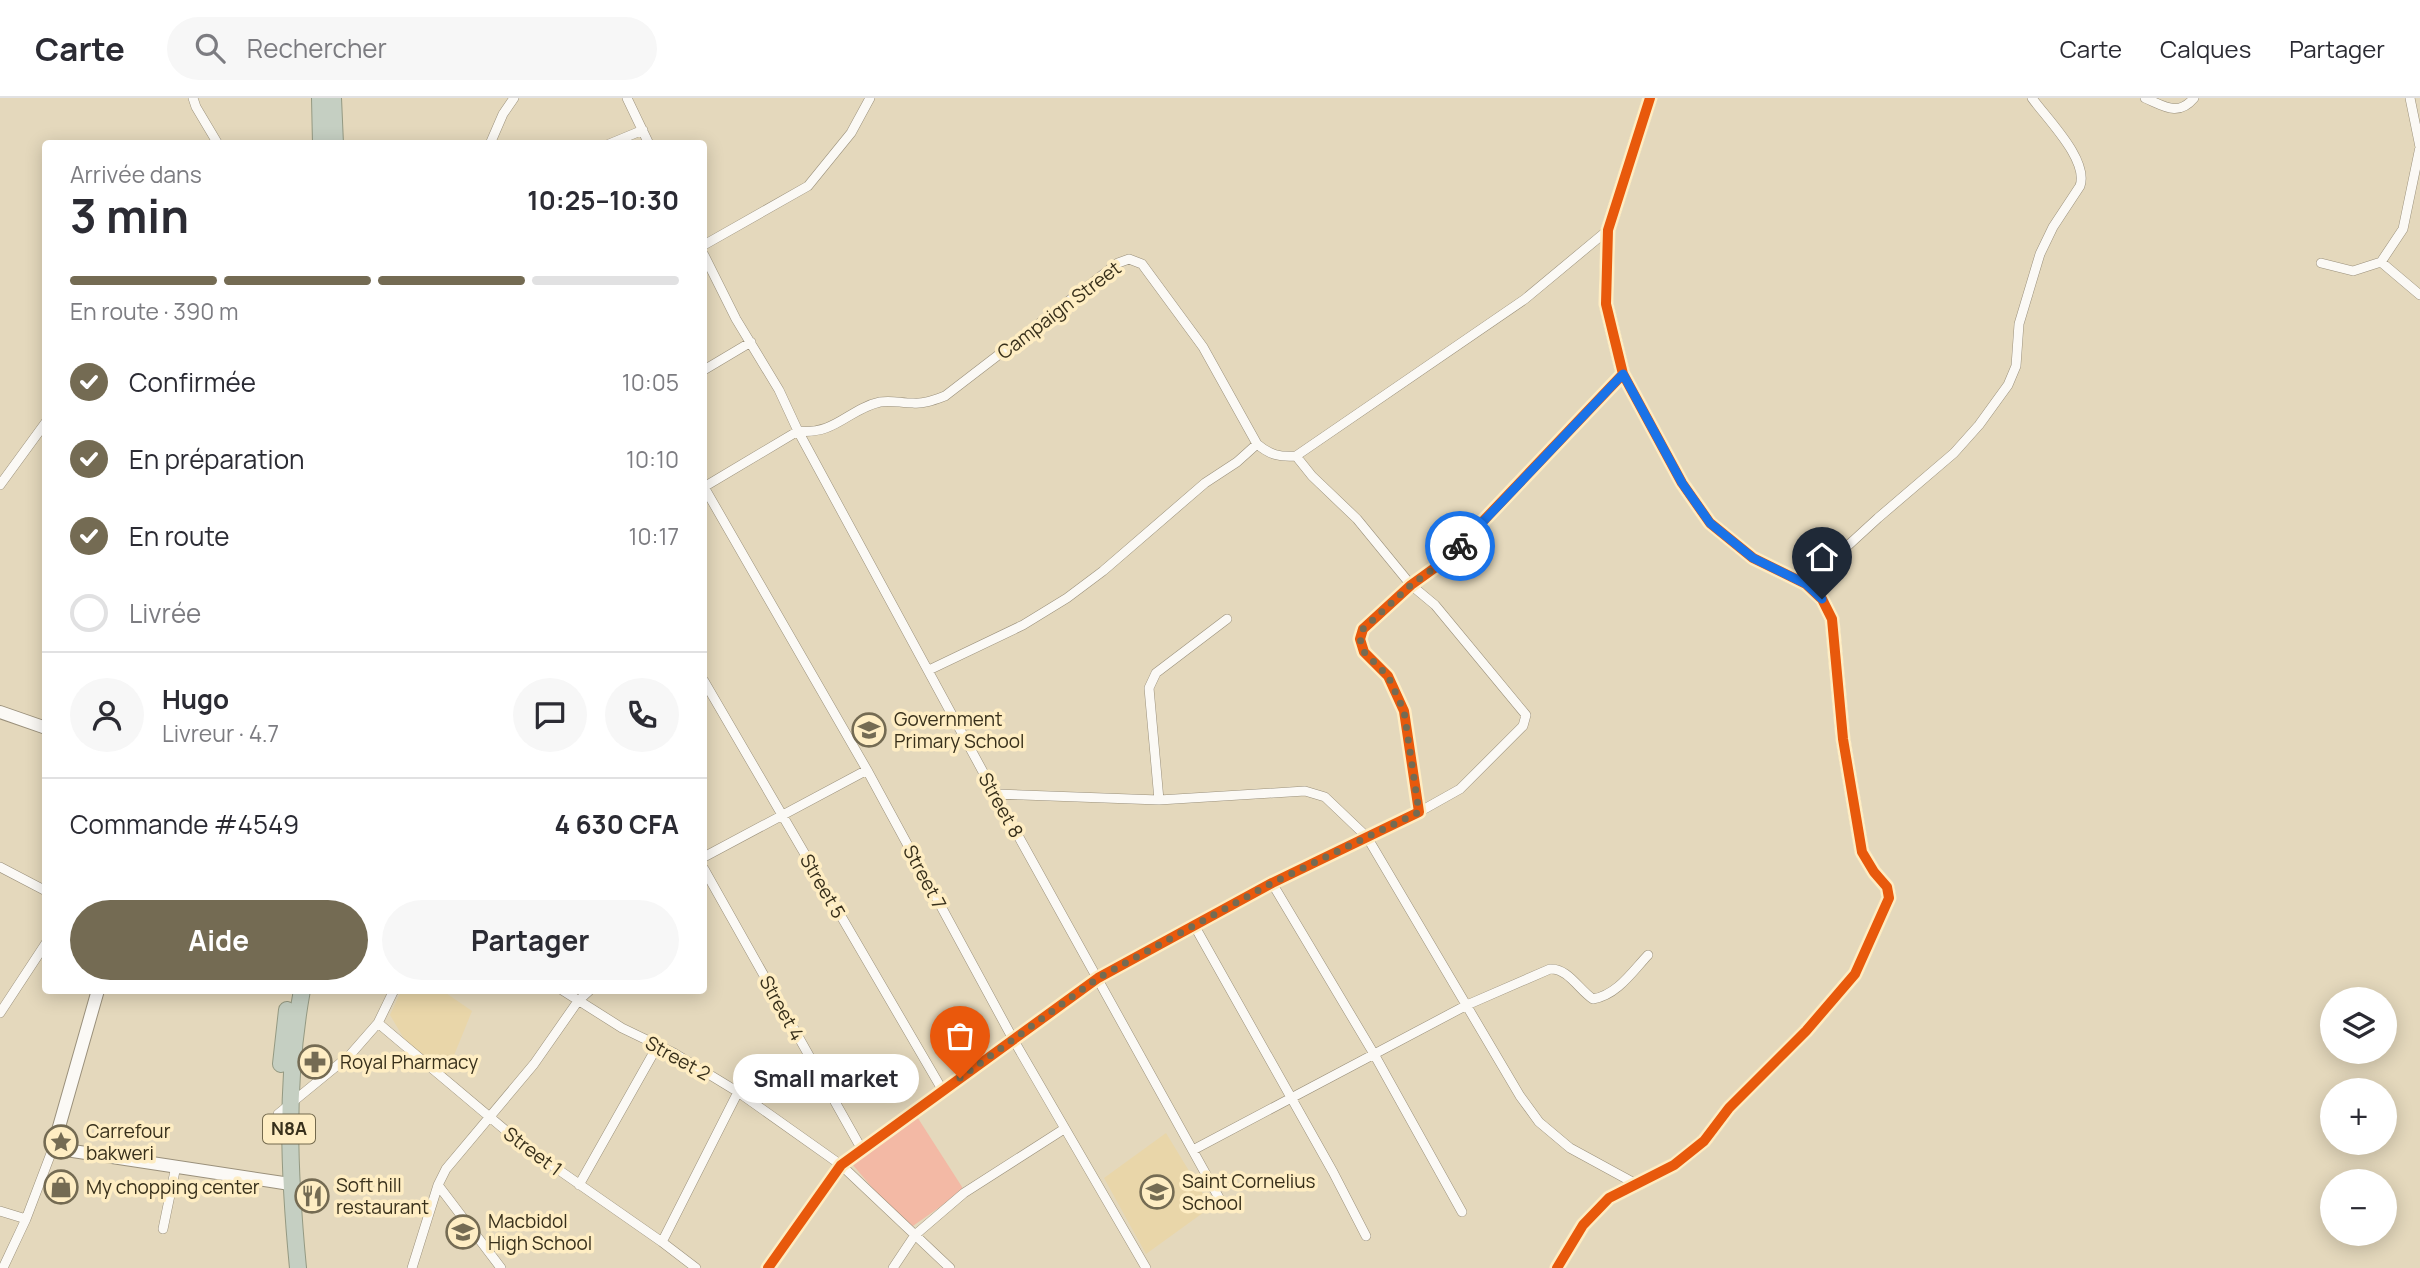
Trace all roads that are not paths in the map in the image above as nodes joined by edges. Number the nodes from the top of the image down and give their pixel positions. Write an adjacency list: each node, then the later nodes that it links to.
1 (193, 98): 13 (street)
2 (320, 98): 14 (highway)
3 (333, 98): 15 (highway)
4 (514, 98): 16 (street)
5 (627, 98): 12 (street)
6 (870, 98): 20 (street)
7 (1650, 98): 19 (street)
8 (2032, 98): 35 (street)
9 (2145, 98): 10 (street)
10 (2194, 98)
11 (2410, 98): 22 (street)
12 (643, 130): 17 (street); 18 (street)
13 (216, 140)
14 (321, 140)
15 (335, 140)
16 (491, 140)
17 (619, 140)
18 (647, 140)
19 (1608, 230): 27 (street); 31 (street)
20 (707, 242)
21 (707, 261): 25 (street, Street 8)
22 (2382, 262): 23 (street); 24 (street)
23 (2321, 263)
24 (2420, 295)
25 (751, 342): 26 (street); 29 (street, Street 8)
26 (707, 368)
27 (1623, 374): 35 (street); 36 (street)
28 (42, 427): 32 (street)
29 (798, 431): 30 (street, Campaign Street); 33 (street, Campaign Street); 38 (street, Street 8)
30 (1257, 444): 31 (street); 38 (street)
31 (1296, 456): 36 (street)
32 (0, 485)
33 (707, 485)
34 (707, 492): 42 (street, Street 7)
35 (1806, 584): 82 (street)
36 (1411, 585): 45 (street); 45 (street)
37 (1227, 619): 44 (street)
38 (929, 670): 43 (street, Street 8)
39 (707, 686): 46 (street, Street 5)
40 (0, 712): 41 (street)
41 (42, 727)
42 (867, 769): 46 (street); 67 (street, Street 7)
43 (995, 793): 44 (street); 56 (street, Street 8)
44 (1159, 800): 47 (street)
45 (1419, 812): 47 (street)
46 (783, 816): 48 (street); 70 (street, Street 5)
47 (1367, 837): 51 (street); 64 (street)
48 (707, 855)
49 (0, 867): 52 (street)
50 (707, 874): 77 (street, Street 4)
51 (1272, 883): 53 (street); 69 (street)
52 (42, 889)
53 (1194, 925): 56 (street); 72 (street)
54 (42, 949): 65 (street)
55 (1648, 955): 64 (street)
56 (1098, 978): 67 (street); 78 (street, Street 8)
57 (97, 994): 76 (street)
58 (290, 994): 73 (highway, N8A)
59 (301, 994): 73 (highway, N8A)
60 (392, 994): 66 (street)
61 (568, 994): 63 (street, Street 2)
62 (586, 994): 63 (street)
63 (578, 1001): 68 (street, Street 2); 74 (street)
64 (1467, 1005): 69 (street); 82 (street)
65 (0, 1013)
66 (378, 1023): 73 (street); 74 (street, Street 1)
67 (1013, 1039): 70 (street); 75 (street, Street 7)
68 (658, 1045): 71 (street, Street 2); 84 (street)
69 (1374, 1054): 72 (street); 87 (street)
70 (943, 1091): 77 (street)
71 (738, 1092): 79 (street, Street 2); 92 (street)
72 (1290, 1097): 78 (street); 91 (street)
73 (284, 1110): 81 (highway, N8A)
74 (491, 1118): 83 (street); 84 (street, Street 1)
75 (1064, 1129): 90 (street); 102 (street, Street 7)
76 (54, 1148): 80 (street); 88 (street)
77 (861, 1148): 79 (street)
78 (1193, 1150): 85 (street, Street 8)
79 (841, 1164): 90 (street, Street 2); 99 (street)
80 (176, 1166): 81 (street); 89 (street)
81 (285, 1183): 94 (highway, N8A); 95 (highway, N8A)
82 (1636, 1184): 103 (street)
83 (438, 1185): 96 (street); 97 (street)
84 (579, 1185): 92 (street, Street 1)
85 (1223, 1205)
86 (0, 1210): 88 (street)
87 (1462, 1212)
88 (26, 1219): 93 (street)
89 (163, 1229)
90 (915, 1235): 100 (street); 101 (street, Street 2)
91 (1366, 1236)
92 (662, 1242): 98 (street, Street 1)
93 (3, 1268)
94 (288, 1268)
95 (298, 1268)
96 (412, 1268)
97 (501, 1268)
98 (696, 1268)
99 (768, 1268)
100 (893, 1268)
101 (950, 1268)
102 (1146, 1268)
103 (1557, 1268)

